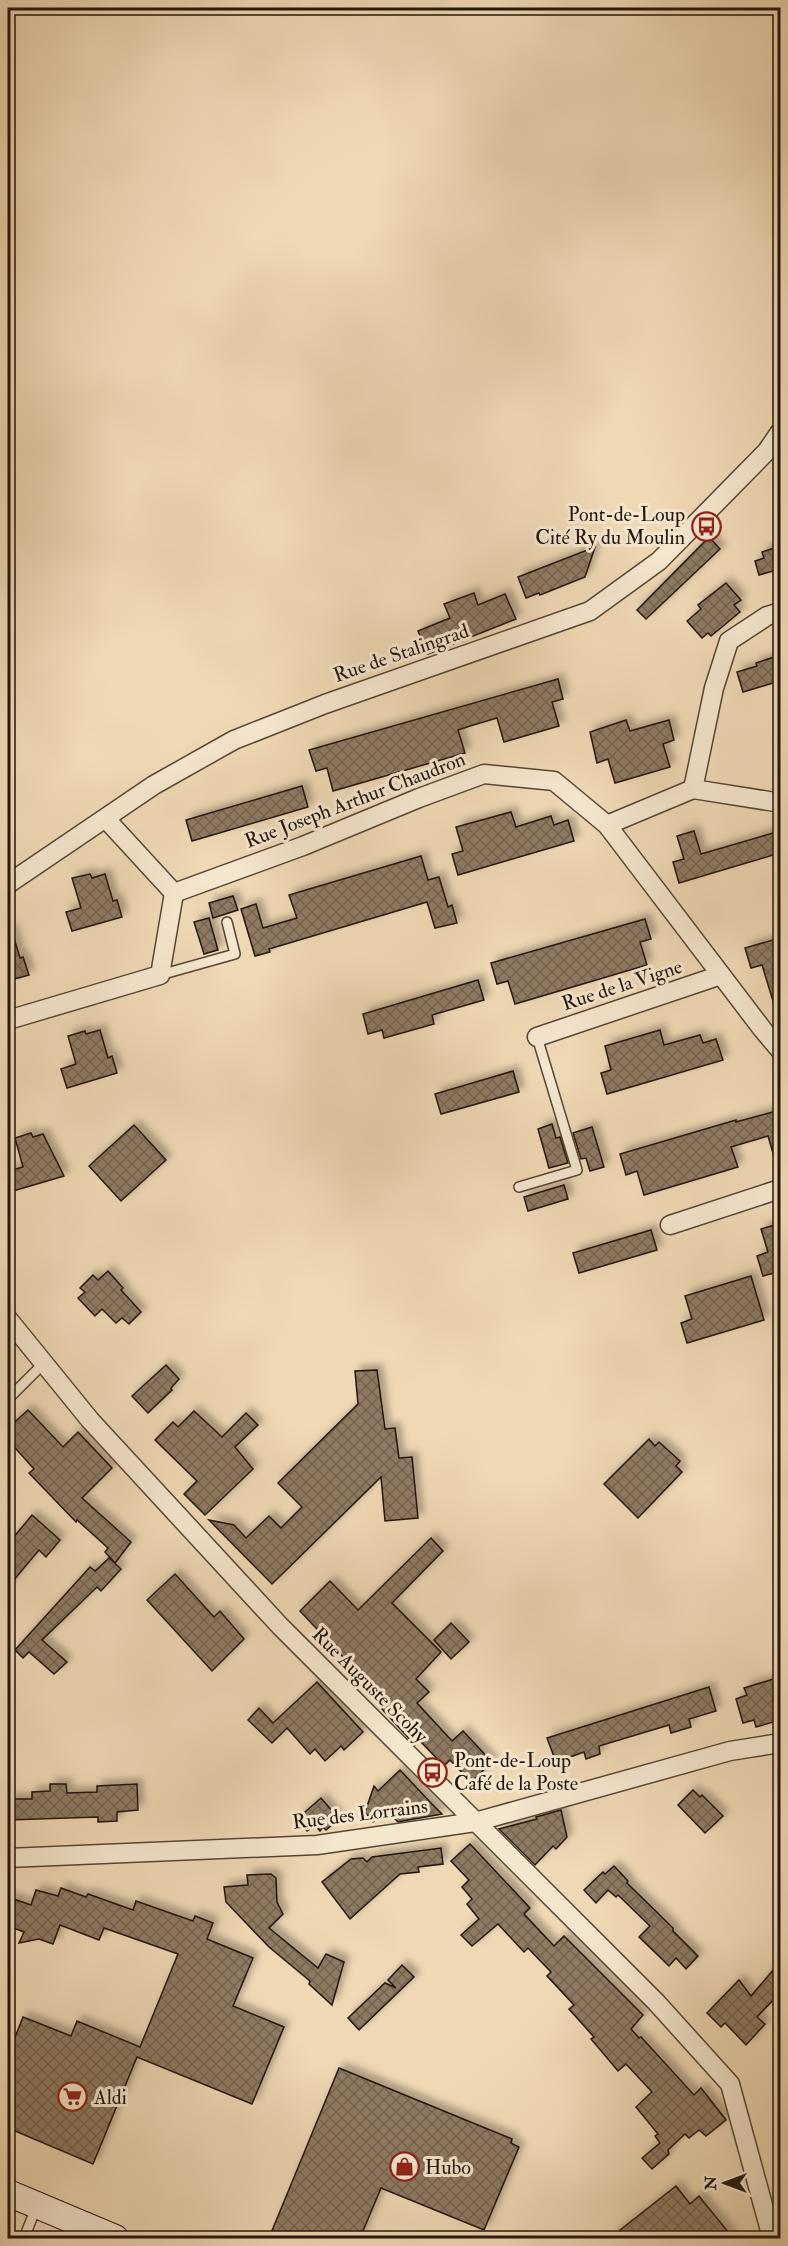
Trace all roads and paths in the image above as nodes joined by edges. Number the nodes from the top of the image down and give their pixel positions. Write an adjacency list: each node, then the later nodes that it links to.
1 (780, 432): 5 (street, Rue de Stalingrad)
2 (780, 612): 3 (street)
3 (693, 789): 4 (street); 6 (street)
4 (775, 802)
5 (106, 819): 7 (street, Rue de Stalingrad); 8 (street)
6 (607, 825): 8 (street, Rue Joseph Arthur Chaudron); 11 (street, Rue Joseph Arthur Chaudron)
7 (8, 884)
8 (174, 893): 10 (street)
9 (227, 922): 10 (lane)
10 (160, 975): 12 (street)
11 (721, 975): 14 (street, Rue Joseph Arthur Chaudron); 15 (street, Rue de la Vigne)
12 (8, 1020)
13 (780, 1025): 14 (street)
14 (763, 1030): 16 (street, Rue Joseph Arthur Chaudron)
15 (537, 1037): 17 (lane)
16 (780, 1050)
17 (519, 1187)
18 (780, 1189): 19 (street)
19 (670, 1225)
20 (8, 1319): 21 (street, Rue Auguste Scohy)
21 (44, 1363): 22 (lane); 24 (street, Rue Auguste Scohy)
22 (8, 1400)
23 (780, 1743): 24 (street, Rue des Lorrains)
24 (474, 1822): 25 (street, Rue des Lorrains); 30 (street, Rue Auguste Scohy)
25 (8, 1858)
26 (8, 2193): 27 (main road)
27 (37, 2206): 28 (lane); 29 (main road)
28 (24, 2238)
29 (115, 2238)
30 (772, 2238)

